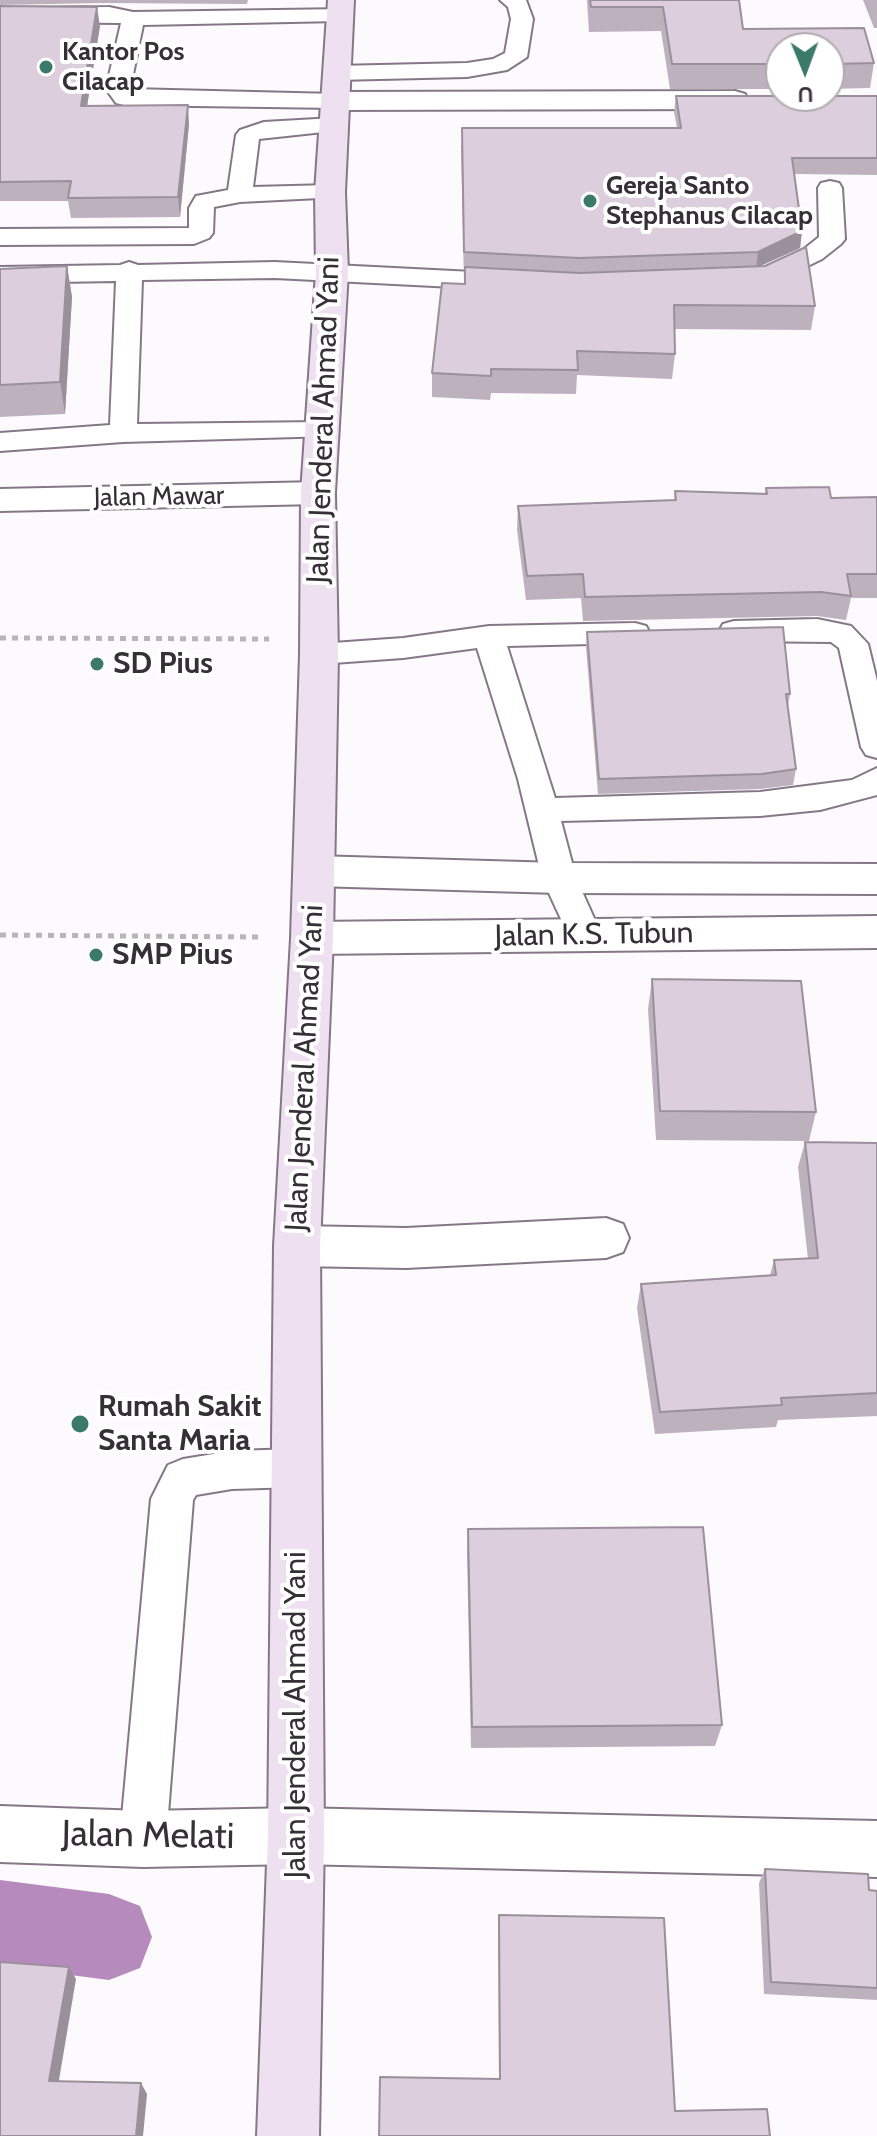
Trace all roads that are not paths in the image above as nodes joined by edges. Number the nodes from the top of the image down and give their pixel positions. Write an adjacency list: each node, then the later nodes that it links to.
1 (511, 0): 5 (lane)
2 (341, 7): 4 (lane); 5 (main road, Jalan Jenderal Ahmad Yani)
3 (0, 15): 4 (lane)
4 (133, 19): 5 (lane)
5 (335, 99): 6 (street); 8 (main road, Jalan Jenderal Ahmad Yani); 9 (lane)
6 (765, 100)
7 (830, 188): 14 (lane)
8 (330, 192): 9 (lane); 12 (main road, Jalan Jenderal Ahmad Yani)
9 (240, 195): 10 (lane)
10 (0, 237)
11 (129, 270): 12 (lane); 13 (lane); 17 (lane)
12 (332, 272): 15 (lane); 16 (main road, Jalan Jenderal Ahmad Yani)
13 (0, 275)
14 (746, 279)
15 (532, 283)
16 (322, 430): 17 (lane); 19 (main road, Jalan Jenderal Ahmad Yani)
17 (123, 433): 18 (lane)
18 (0, 442)
19 (318, 493): 20 (street, Jalan Mawar); 24 (main road, Jalan Jenderal Ahmad Yani)
20 (0, 500)
21 (708, 631): 25 (lane)
22 (661, 632): 23 (lane)
23 (489, 636): 24 (lane); 27 (lane)
24 (318, 647): 28 (main road, Jalan Jenderal Ahmad Yani)
25 (877, 747)
26 (877, 780): 27 (lane)
27 (541, 810): 29 (lane)
28 (314, 871): 29 (street, Jalan K.S. Tubun); 33 (main road, Jalan Jenderal Ahmad Yani)
29 (559, 878): 30 (street, Jalan K.S. Tubun); 32 (lane)
30 (877, 879)
31 (877, 932): 32 (street, Jalan K.S. Tubun)
32 (585, 936): 33 (street, Jalan K.S. Tubun)
33 (312, 938): 35 (main road, Jalan Jenderal Ahmad Yani)
34 (606, 1238): 35 (street)
35 (297, 1246): 36 (main road, Jalan Jenderal Ahmad Yani)
36 (297, 1468): 38 (main road, Jalan Jenderal Ahmad Yani); 39 (lane)
37 (0, 1834): 39 (street, Jalan Melati)
38 (296, 1836): 39 (street, Jalan Melati); 40 (street, Jalan Melati); 41 (main road, Jalan Jenderal Ahmad Yani)
39 (143, 1839)
40 (877, 1849)
41 (288, 2136)

